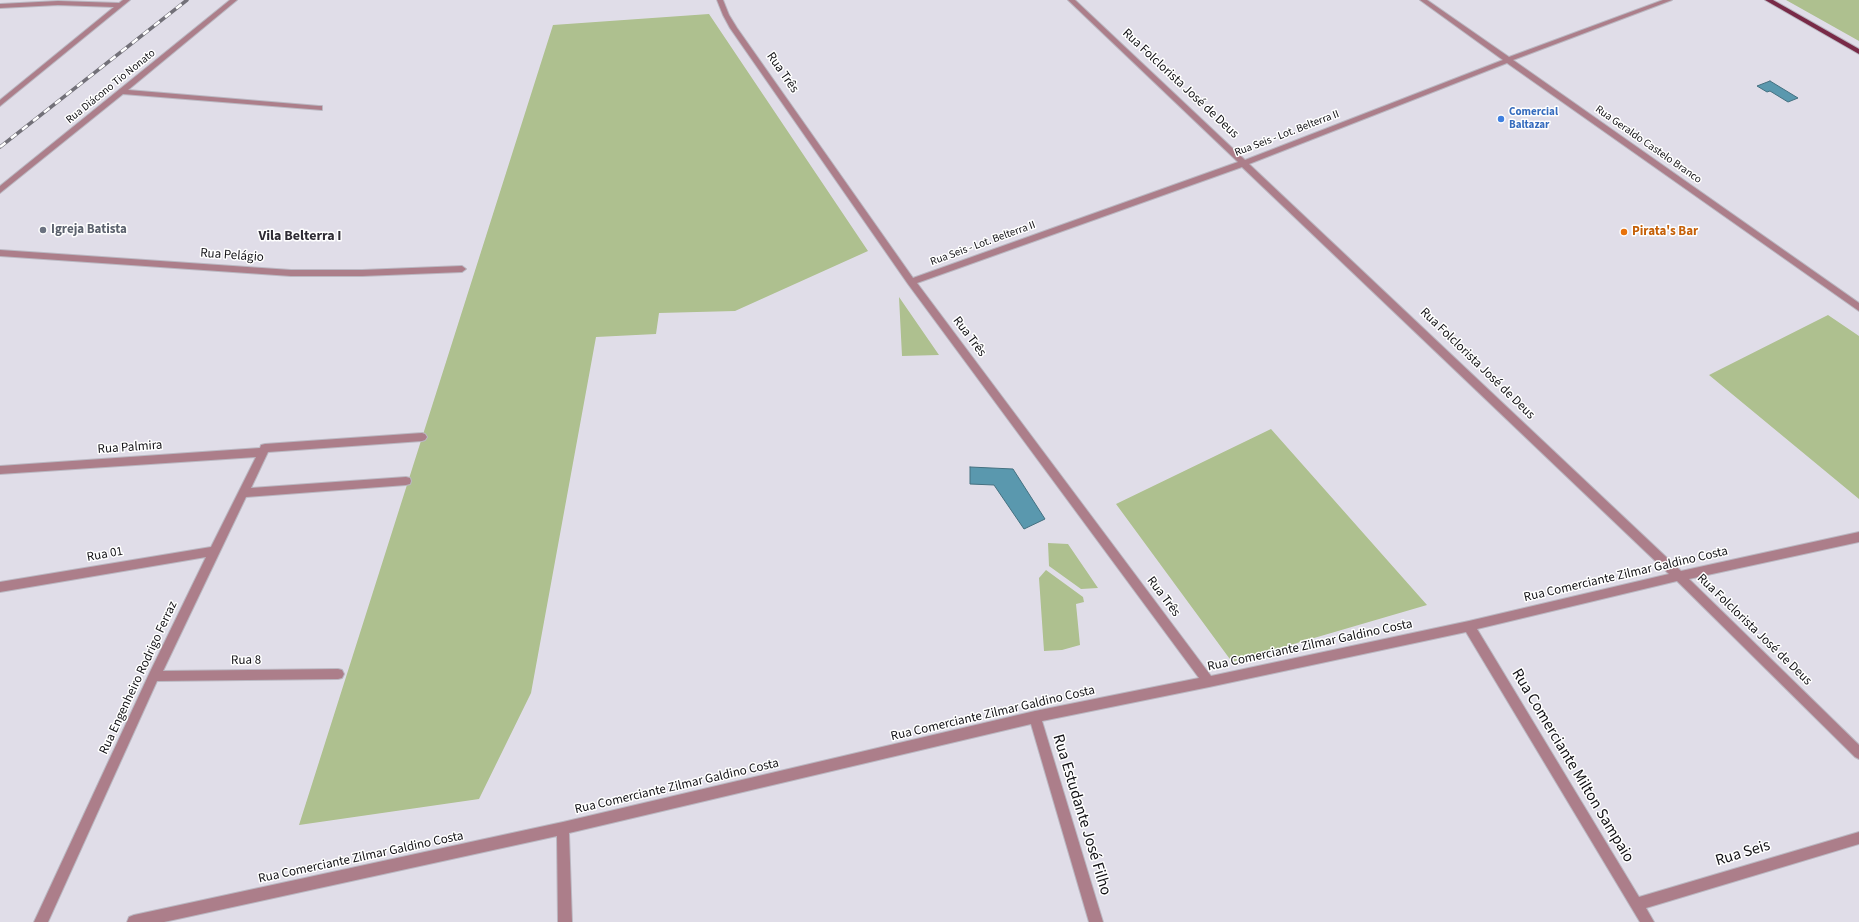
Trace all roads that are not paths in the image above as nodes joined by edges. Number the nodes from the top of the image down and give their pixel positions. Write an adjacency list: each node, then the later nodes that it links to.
1 (127, 0): 8 (street)
2 (234, 0): 12 (street, Rua Diácono Tio Nonato)
3 (720, 0): 19 (street, Rua Três)
4 (1071, 0): 15 (street, Rua Folclorista José de Deus)
5 (1423, 0): 11 (street, Rua Geraldo Castelo Branco)
6 (1669, 0): 11 (street, Rua Seis - Lot. Belterra II)
7 (1768, 0): 10 (main road)
8 (121, 5): 9 (street); 13 (street)
9 (0, 6)
10 (1859, 52)
11 (1508, 60): 15 (street, Rua Seis - Lot. Belterra II); 20 (street, Rua Geraldo Castelo Branco)
12 (122, 92): 14 (street); 16 (street, Rua Diácono Tio Nonato)
13 (2, 101)
14 (319, 108)
15 (1244, 163): 19 (street, Rua Seis - Lot. Belterra II); 28 (street, Rua Folclorista José de Deus)
16 (0, 190)
17 (0, 253): 18 (street, Rua Pelágio)
18 (462, 269)
19 (911, 282): 33 (street, Rua Três)
20 (1859, 308)
21 (422, 437): 22 (street, Rua Palmira)
22 (264, 450): 23 (street, Rua Palmira); 25 (street, Rua Engenheiro Rodrigo Ferraz)
23 (0, 470)
24 (406, 481): 25 (street)
25 (243, 492): 27 (street, Rua Engenheiro Rodrigo Ferraz)
26 (1859, 537): 28 (street, Rua Comerciante Zilmar Galdino Costa)
27 (215, 551): 29 (street, Rua 01); 32 (street, Rua Engenheiro Rodrigo Ferraz)
28 (1679, 576): 30 (street, Rua Comerciante Zilmar Galdino Costa); 35 (street, Rua Folclorista José de Deus)
29 (0, 587)
30 (1469, 626): 33 (street, Rua Comerciante Zilmar Galdino Costa); 38 (street, Rua Comerciante Milton Sampaio)
31 (338, 674): 32 (street, Rua 8)
32 (154, 676): 39 (street, Rua Engenheiro Rodrigo Ferraz)
33 (1209, 682): 34 (street, Rua Comerciante Zilmar Galdino Costa)
34 (1035, 717): 36 (street, Rua Comerciante Zilmar Galdino Costa); 42 (street, Rua Estudante José Filho)
35 (1859, 753)
36 (563, 828): 40 (street, Rua Comerciante Zilmar Galdino Costa); 41 (street)
37 (1859, 838): 38 (street, Rua Seis)
38 (1636, 904): 43 (street, Rua Comerciante Milton Sampaio)
39 (41, 922)
40 (134, 922)
41 (565, 922)
42 (1096, 922)
43 (1647, 922)

